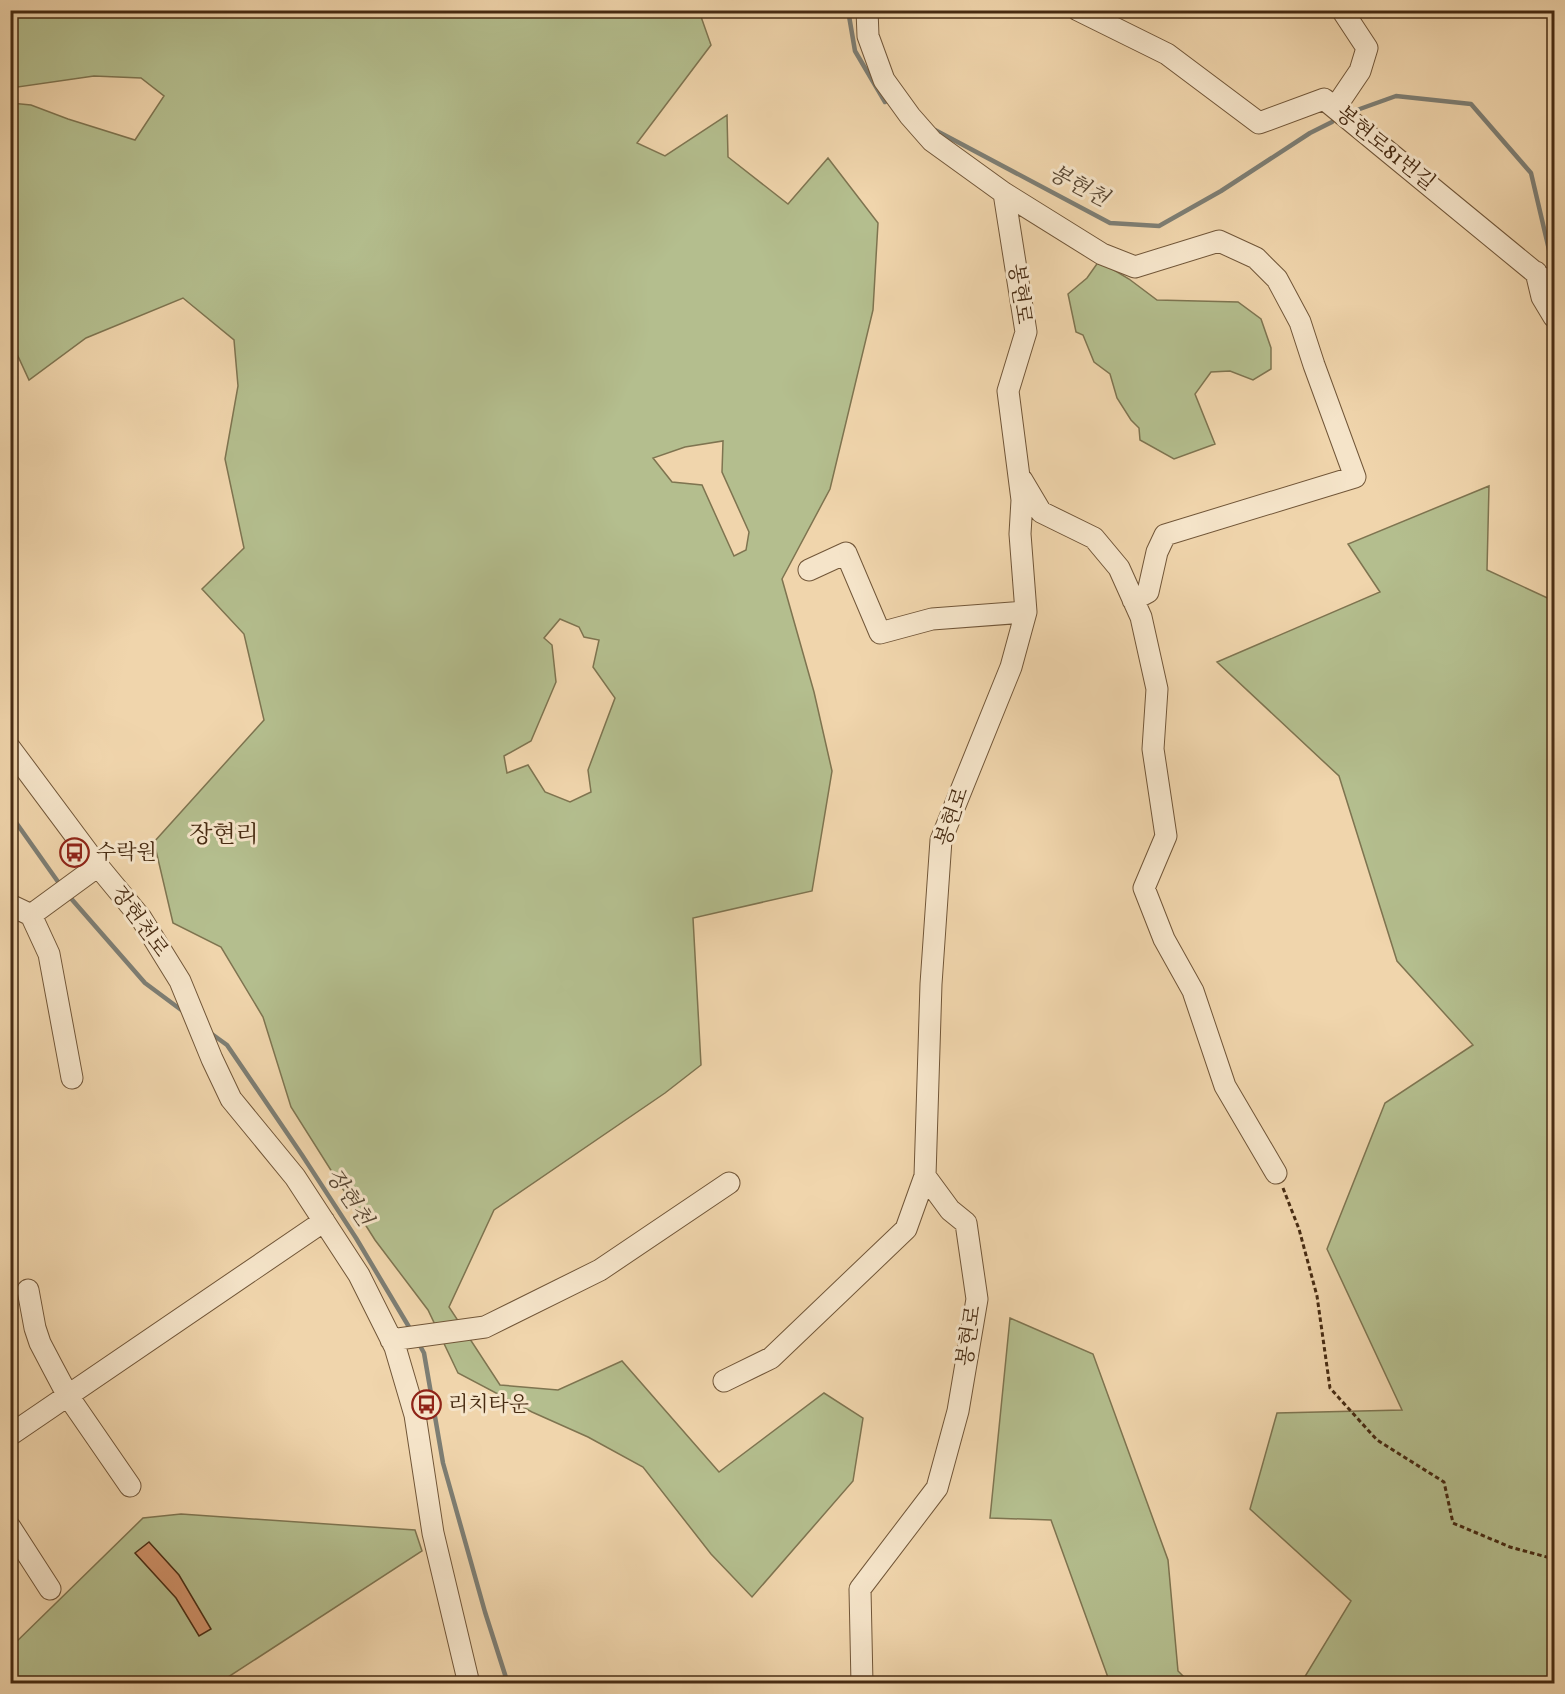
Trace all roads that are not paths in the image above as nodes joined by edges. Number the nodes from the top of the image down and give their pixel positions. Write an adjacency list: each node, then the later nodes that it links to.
1 (867, 10): 5 (street)
2 (1078, 10): 4 (street, 봉현로81번길)
3 (1342, 10): 4 (street)
4 (1335, 108): 6 (street, 봉현로81번길)
5 (1004, 193): 9 (street, 봉현로); 11 (street)
6 (1536, 272): 7 (street, 봉현로81번길); 8 (street)
7 (1554, 288)
8 (1554, 317)
9 (1017, 472): 11 (street); 12 (street, 봉현로)
10 (809, 570): 12 (street)
11 (1133, 600): 18 (street)
12 (1026, 612): 19 (street, 봉현로)
13 (10, 748): 14 (street, 장현천로)
14 (98, 866): 16 (street); 21 (street, 장현천로)
15 (10, 905): 16 (street)
16 (31, 915): 17 (street)
17 (72, 1078)
18 (1276, 1173)
19 (925, 1176): 24 (street); 31 (street, 봉현로)
20 (729, 1182): 23 (street)
21 (324, 1221): 23 (street, 장현천로); 25 (street)
22 (28, 1290): 25 (street)
23 (397, 1339): 30 (street, 장현천로)
24 (724, 1381)
25 (68, 1396): 26 (street); 27 (street)
26 (12, 1431)
27 (130, 1486)
28 (10, 1527): 29 (street)
29 (50, 1588)
30 (469, 1683)
31 (862, 1683)

